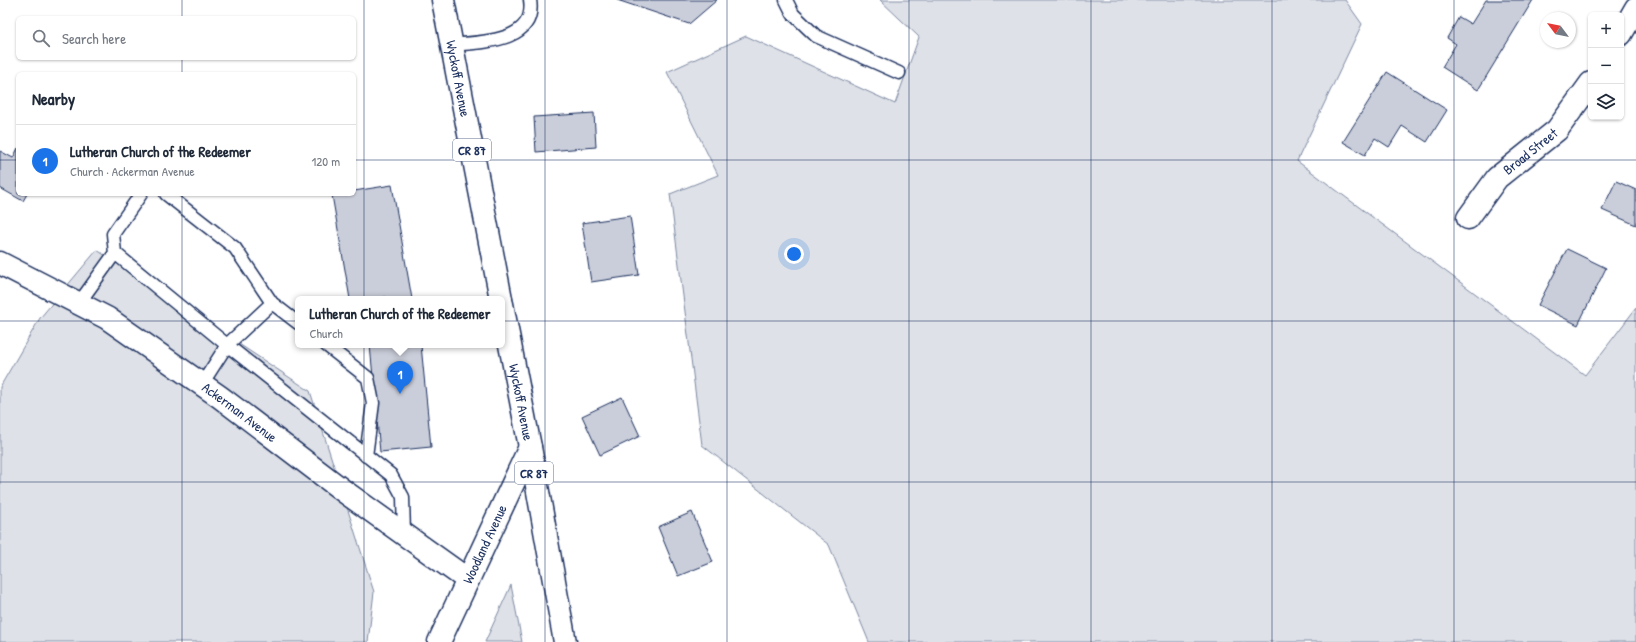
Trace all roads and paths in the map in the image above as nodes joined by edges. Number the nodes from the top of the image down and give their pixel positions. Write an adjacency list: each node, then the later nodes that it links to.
1 (443, 0): 6 (street, Wyckoff Avenue / CR 87)
2 (530, 0): 6 (lane)
3 (786, 0): 7 (lane)
4 (1636, 8): 5 (street)
5 (1624, 29)
6 (452, 45): 14 (street, Wyckoff Avenue / CR 87)
7 (899, 73)
8 (1590, 84): 11 (street, Broad Street)
9 (140, 196): 12 (lane)
10 (169, 196): 16 (lane)
11 (1468, 218)
12 (115, 253): 15 (lane); 19 (lane)
13 (0, 263): 15 (street, Ackerman Avenue)
14 (500, 296)
15 (79, 303): 21 (street, Ackerman Avenue)
16 (272, 303): 18 (lane); 19 (lane)
17 (505, 319): 22 (street, Wyckoff Avenue / CR 87)
18 (295, 321)
19 (227, 345): 21 (lane); 23 (lane)
20 (330, 348): 23 (lane)
21 (202, 384): 24 (street, Ackerman Avenue)
22 (530, 447): 25 (street, Woodland Avenue); 27 (street, Wyckoff Avenue / CR 87)
23 (366, 456): 24 (lane)
24 (404, 534): 25 (street, Ackerman Avenue)
25 (468, 580): 26 (street, Woodland Avenue)
26 (439, 642)
27 (565, 642)

